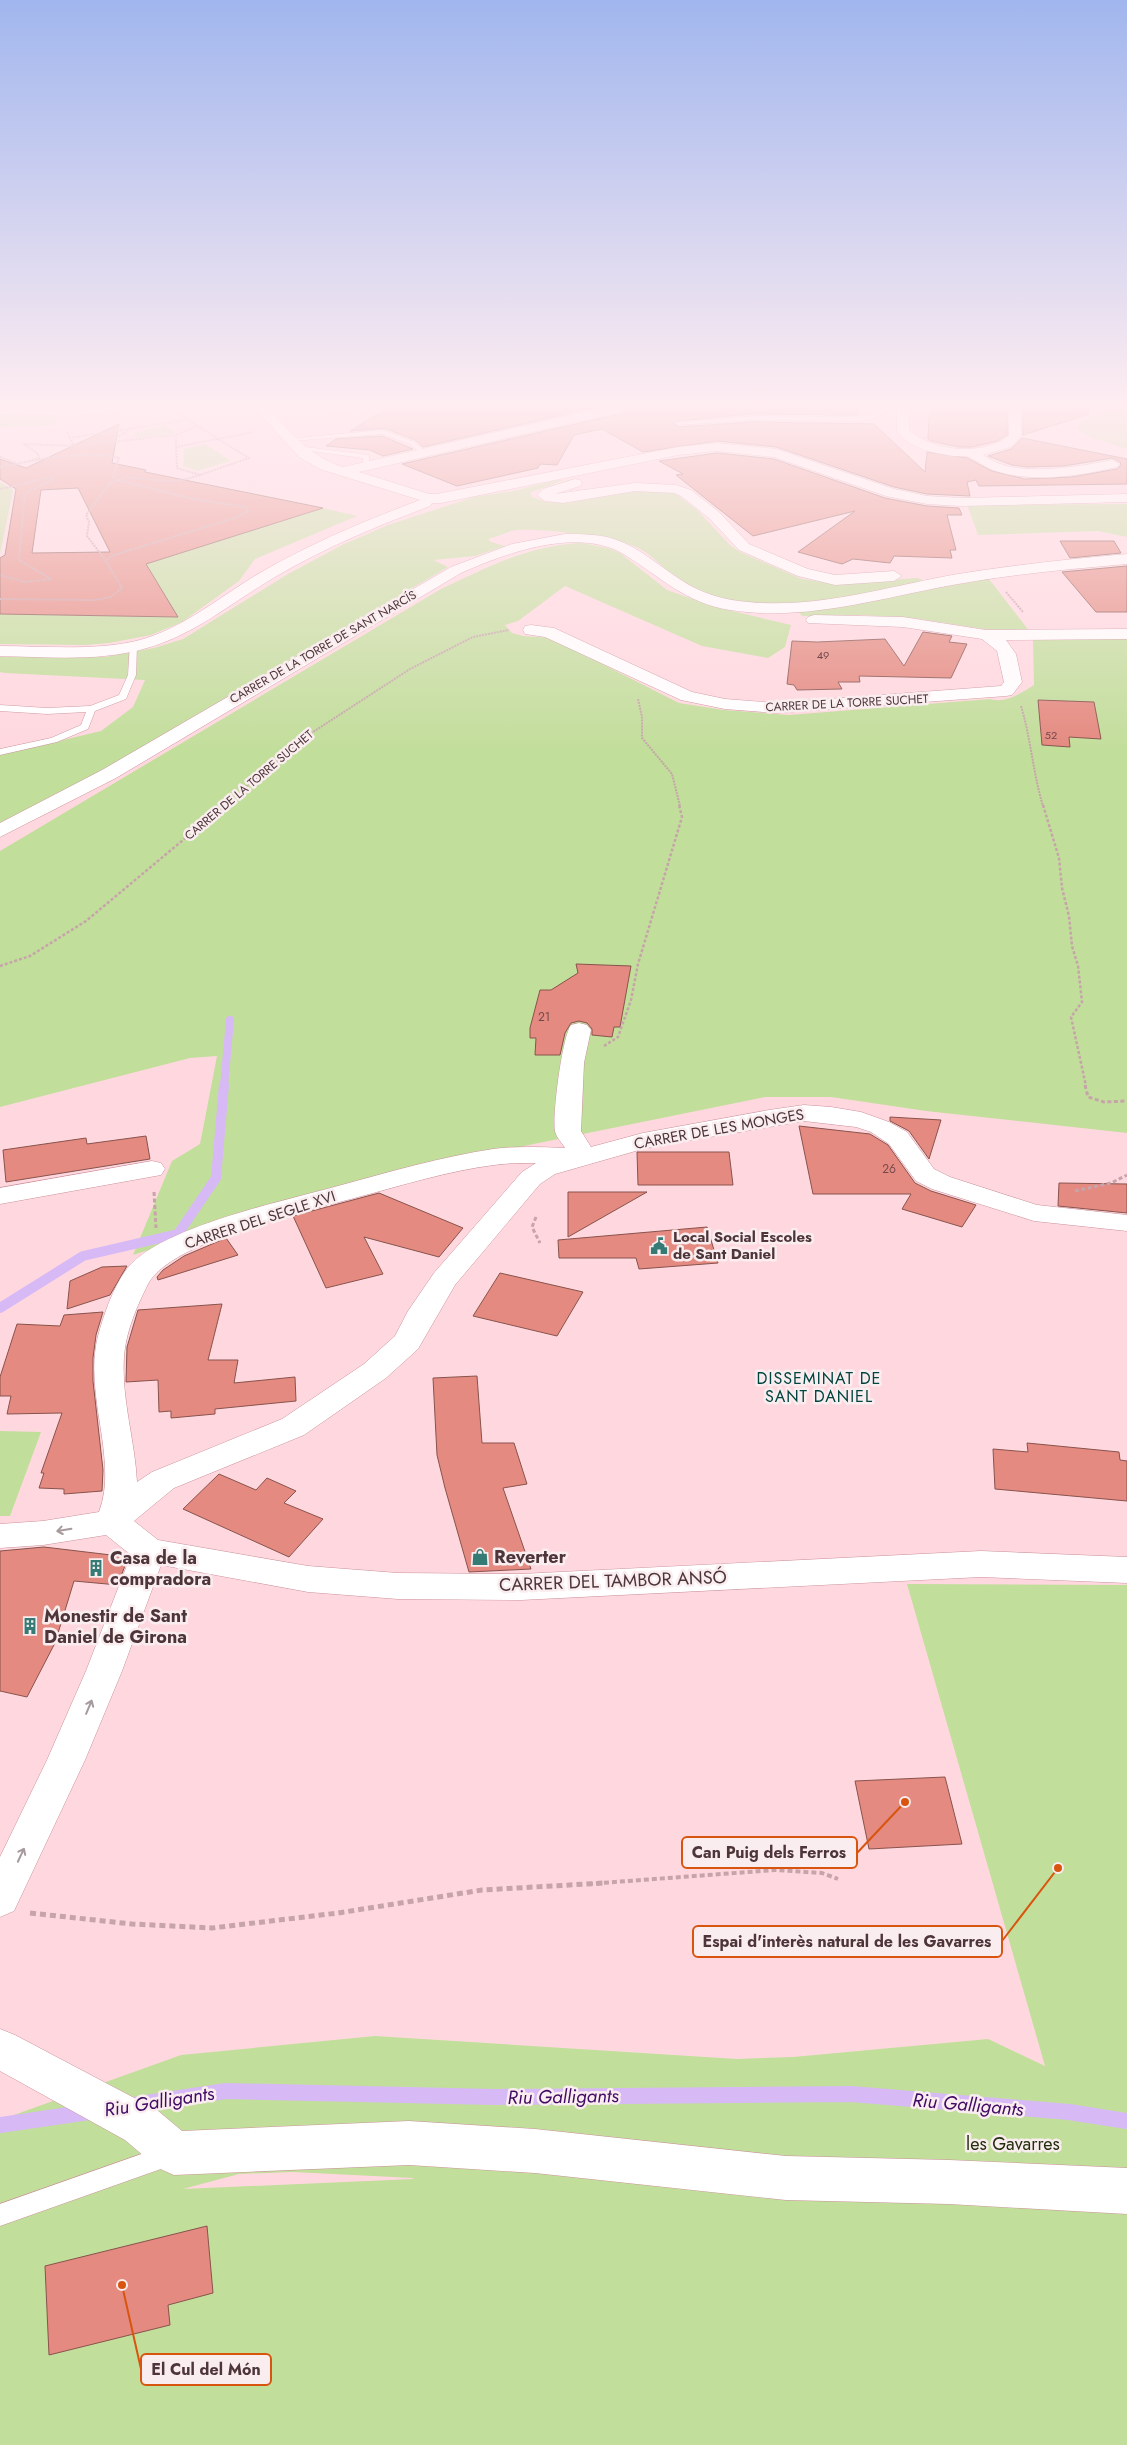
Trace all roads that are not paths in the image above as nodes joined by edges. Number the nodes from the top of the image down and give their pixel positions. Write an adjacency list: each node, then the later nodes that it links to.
1 (378, 522): 9 (street)
2 (722, 522): 4 (street)
3 (1127, 559): 4 (street, CARRER DE LA TORRE DE SANT NARCÍS)
4 (960, 579): 5 (street, CARRER DE LA TORRE DE SANT NARCÍS)
5 (754, 608): 8 (street); 14 (street, CARRER DE LA TORRE DE SANT NARCÍS)
6 (531, 630): 8 (street, CARRER DE LA TORRE SUCHET)
7 (1127, 634): 8 (street)
8 (986, 635)
9 (133, 646): 10 (street); 12 (lane)
10 (0, 651)
11 (0, 708): 12 (lane)
12 (91, 709): 13 (lane)
13 (0, 752)
14 (0, 831)
15 (577, 1042): 16 (street)
16 (583, 1157): 19 (street, CARRER DE LES MONGES); 20 (street, CARRER DE LES MONGES); 20 (street, CARRER DEL SEGLE XVI)
17 (153, 1178): 18 (street)
18 (0, 1196)
19 (1127, 1223)
20 (112, 1522): 21 (street, one-way to 21); 22 (street, CARRER DEL TAMBOR ANSÓ)
21 (0, 1536)
22 (149, 1552): 23 (street, CARRER DEL TAMBOR ANSÓ); 24 (street, one-way to 22)
23 (1127, 1570)
24 (12, 1905)
25 (13, 2057): 26 (street)
26 (174, 2153): 27 (street); 28 (lane)
27 (1127, 2191)
28 (0, 2215)

